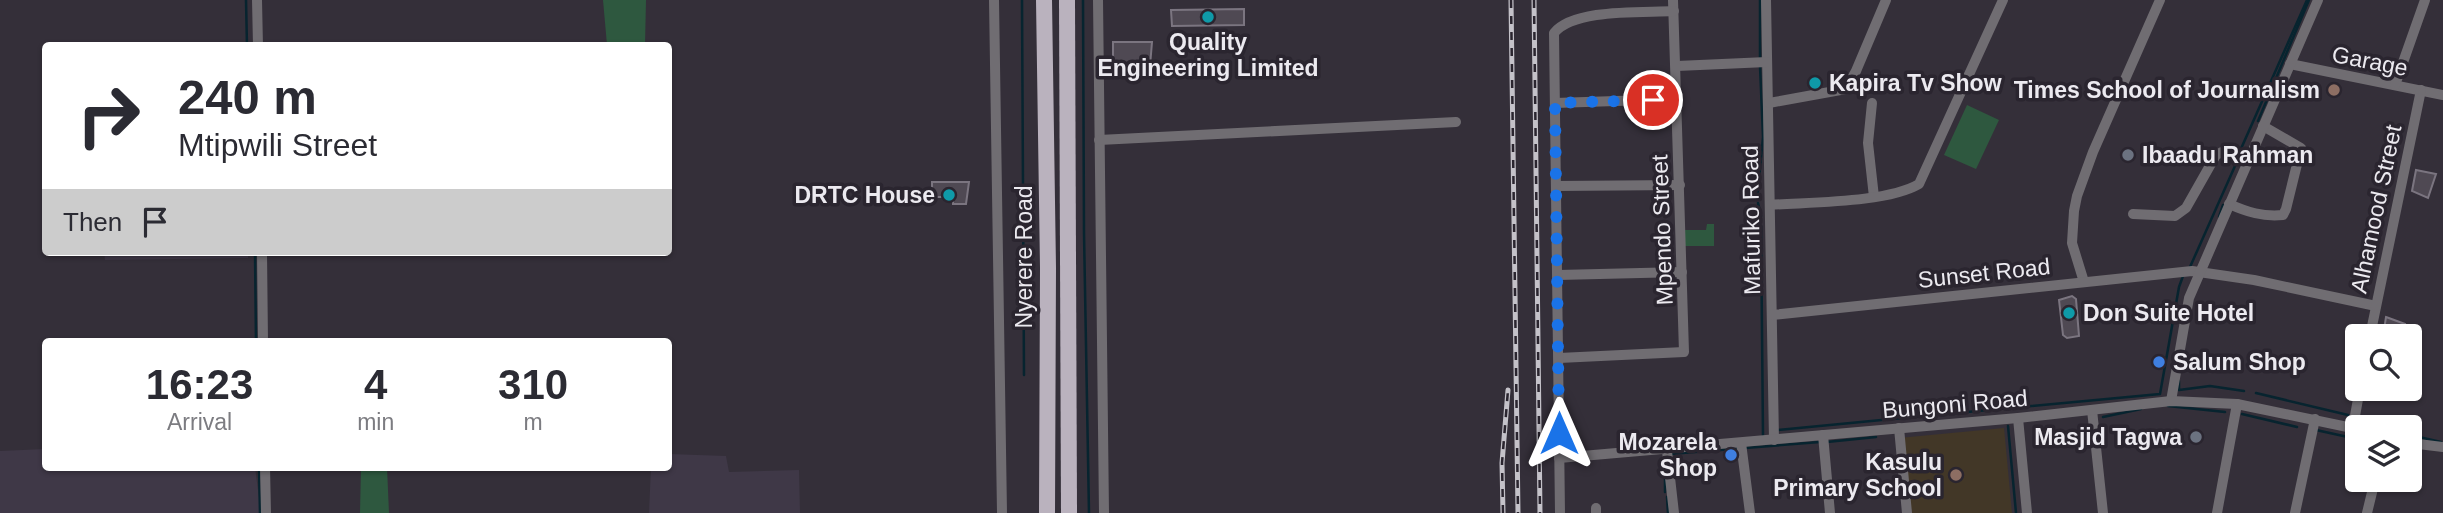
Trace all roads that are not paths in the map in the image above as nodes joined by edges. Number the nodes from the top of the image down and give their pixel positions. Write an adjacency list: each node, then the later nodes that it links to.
1 (257, 0): 14 (street)
2 (994, 0): 62 (street)
3 (1044, 0): 63 (highway, Nyerere Road)
4 (1067, 0): 64 (highway, Nyerere Road)
5 (1097, 0): 27 (street)
6 (1673, 0): 13 (street, Mpendo Street)
7 (1766, 0): 15 (street, Mafuriko Road)
8 (1886, 0): 23 (street)
9 (2003, 0): 31 (street)
10 (2160, 0): 39 (street)
11 (2318, 0): 16 (street)
12 (2425, 0): 18 (street)
13 (1674, 11): 17 (street, Mpendo Street); 22 (street)
14 (258, 42)
15 (1767, 62): 17 (street); 23 (street, Mafuriko Road)
16 (2290, 64): 18 (street, Garage); 26 (street)
17 (1676, 66): 21 (street, Mpendo Street)
18 (2395, 85): 19 (street, Garage)
19 (2421, 90): 20 (street, Garage); 40 (street, Alhamood Street)
20 (2443, 95)
21 (1677, 99): 22 (street); 29 (street, Mpendo Street)
22 (1555, 103): 30 (street)
23 (1769, 103): 33 (street, Mafuriko Road)
24 (1872, 103): 31 (street)
25 (1456, 122): 27 (street)
26 (2263, 126): 28 (street); 32 (street)
27 (1099, 140): 65 (street)
28 (2248, 160): 32 (street); 34 (street)
29 (1680, 185): 30 (street); 36 (street, Mpendo Street)
30 (1556, 186): 38 (street)
31 (1874, 197): 33 (street)
32 (2229, 204): 37 (street)
33 (1770, 205): 41 (street, Mafuriko Road)
34 (2133, 214)
35 (262, 256): 43 (street)
36 (1682, 272): 38 (street); 44 (street, Mpendo Street)
37 (2200, 272): 39 (street, Sunset Road); 40 (street, Sunset Road); 45 (street)
38 (1558, 275): 44 (street)
39 (2084, 282): 41 (street, Sunset Road)
40 (2376, 306): 42 (street, Alhamood Street)
41 (1772, 314): 53 (street, Mafuriko Road)
42 (2372, 324)
43 (263, 338)
44 (1559, 358): 58 (street)
45 (2171, 401): 46 (street, Bungoni Road); 47 (street, Bungoni Road)
46 (2237, 404): 49 (street, Bungoni Road); 73 (street)
47 (2092, 410): 48 (street, Bungoni Road); 72 (street)
48 (2018, 418): 51 (street, Bungoni Road); 71 (street)
49 (2315, 419): 50 (street, Bungoni Road); 74 (street)
50 (2345, 426)
51 (1899, 428): 52 (street, Bungoni Road); 70 (street)
52 (1823, 435): 53 (street, Bungoni Road); 69 (street)
53 (1774, 440): 54 (street, Bungoni Road)
54 (1741, 443): 57 (street, Bungoni Road); 68 (street)
55 (2422, 444): 56 (street)
56 (2443, 447)
57 (1667, 451): 58 (street, Bungoni Road); 67 (street)
58 (1559, 458): 66 (street)
59 (265, 471): 61 (street)
60 (2372, 492): 75 (street)
61 (266, 513)
62 (1002, 513)
63 (1048, 513)
64 (1069, 513)
65 (1104, 513)
66 (1560, 513)
67 (1674, 513)
68 (1750, 513)
69 (1830, 513)
70 (1907, 513)
71 (2027, 513)
72 (2104, 513)
73 (2217, 513)
74 (2295, 513)
75 (2367, 513)

